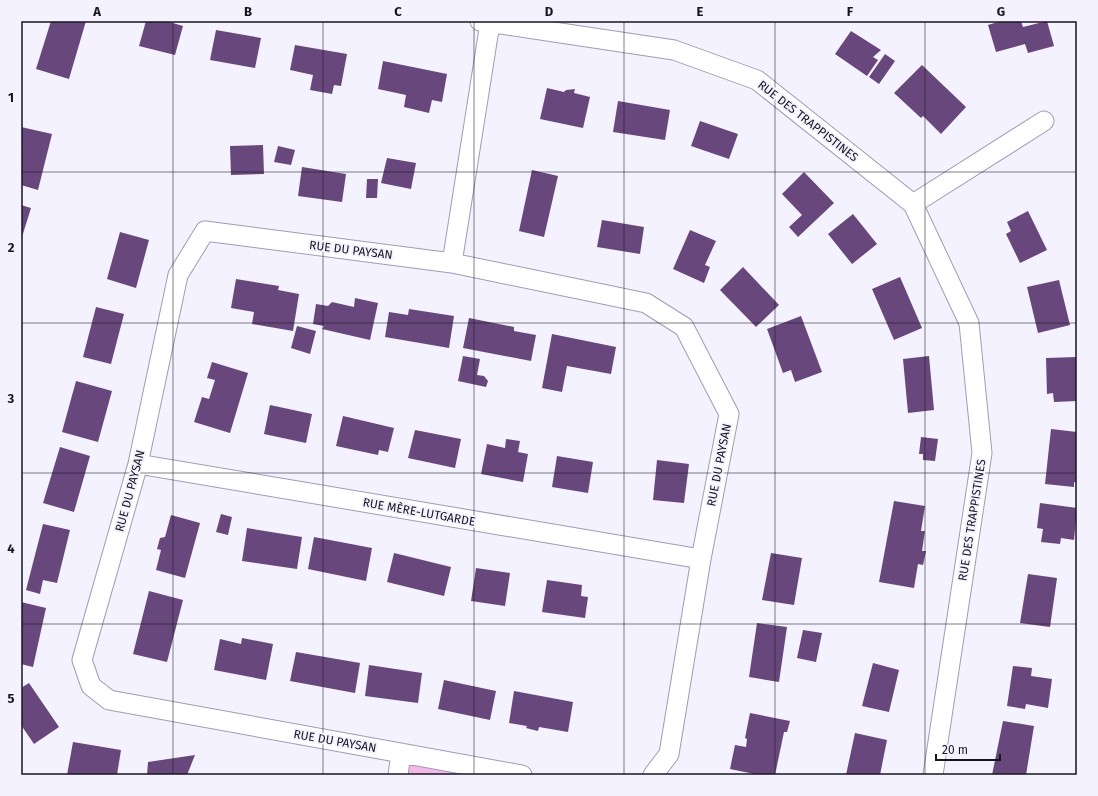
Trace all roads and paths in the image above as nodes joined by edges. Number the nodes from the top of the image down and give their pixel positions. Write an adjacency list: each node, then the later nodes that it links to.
1 (485, 22): 3 (street, RUE DES TRAPPISTINES); 4 (street)
2 (1044, 121): 3 (street)
3 (914, 204): 11 (street, RUE DES TRAPPISTINES)
4 (452, 263): 5 (street, RUE DU PAYSAN); 6 (street, RUE DU PAYSAN)
5 (138, 464): 6 (street, RUE MÈRE-LUTGARDE); 7 (street, RUE DU PAYSAN)
6 (701, 559): 10 (street, RUE DU PAYSAN)
7 (401, 753): 8 (street); 9 (street, RUE DU PAYSAN)
8 (398, 775)
9 (522, 775)
10 (653, 775)
11 (933, 775)

